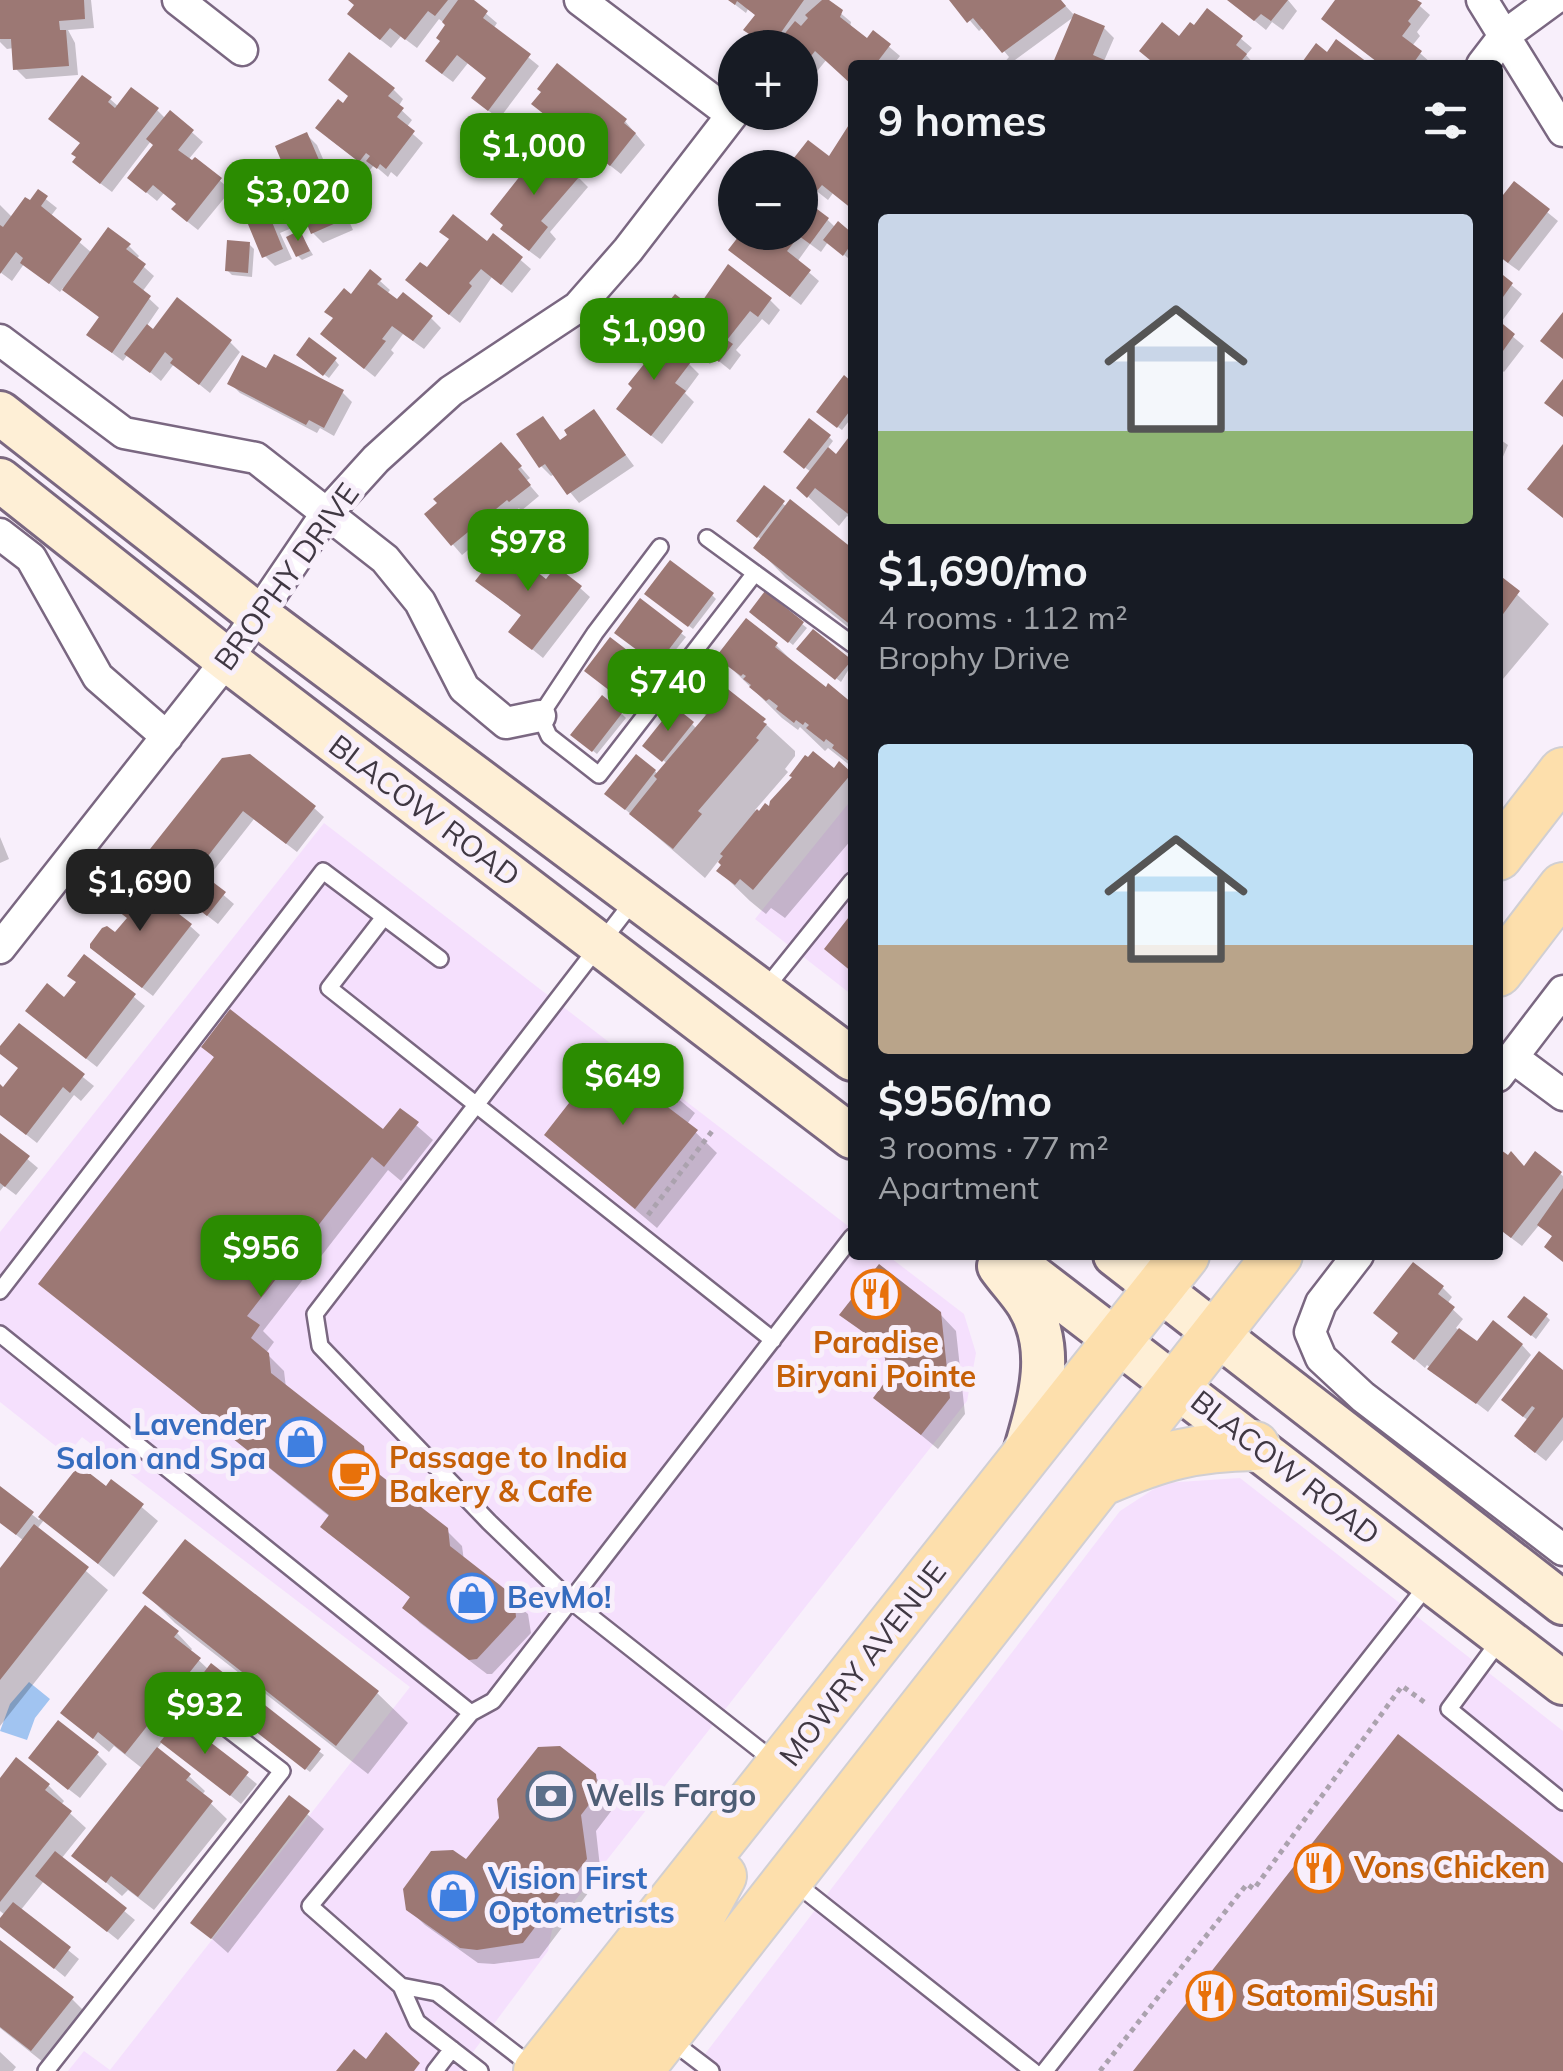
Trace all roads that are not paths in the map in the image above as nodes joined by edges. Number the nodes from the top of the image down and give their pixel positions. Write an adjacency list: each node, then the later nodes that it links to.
1 (178, 0): 6 (street)
2 (580, 0): 12 (street, BROPHY DRIVE)
3 (1482, 0): 5 (street)
4 (1553, 0): 5 (street)
5 (1505, 35): 7 (street); 8 (street)
6 (242, 50)
7 (1486, 60)
8 (1563, 131)
9 (0, 340): 12 (street)
10 (0, 413): 17 (main road, BLACOW ROAD)
11 (0, 480): 19 (main road, BLACOW ROAD)
12 (326, 514): 17 (street, BROPHY DRIVE); 20 (street)
13 (0, 534): 21 (street)
14 (707, 538): 16 (lane)
15 (660, 547): 20 (lane)
16 (755, 572): 18 (lane); 20 (lane)
17 (258, 615): 19 (street, BROPHY DRIVE); 26 (main road, BLACOW ROAD)
18 (848, 641)
19 (227, 660): 21 (street, BROPHY DRIVE); 28 (main road, BLACOW ROAD)
20 (540, 716)
21 (167, 737): 29 (street, BROPHY DRIVE)
22 (1563, 772): 23 (main road)
23 (1503, 850)
24 (848, 886): 33 (lane)
25 (1563, 887): 31 (main road)
26 (636, 898): 28 (lane); 33 (main road, BLACOW ROAD)
27 (384, 917): 30 (lane); 37 (lane); 46 (lane)
28 (600, 945): 37 (lane); 38 (main road, BLACOW ROAD)
29 (0, 948)
30 (440, 959)
31 (1503, 965)
32 (1563, 991): 35 (street)
33 (762, 992): 34 (main road, BLACOW ROAD)
34 (848, 1057)
35 (1505, 1066): 36 (street)
36 (1563, 1095)
37 (476, 1105): 49 (lane); 57 (lane)
38 (848, 1135)
39 (848, 1242): 49 (lane)
40 (993, 1260): 53 (main road)
41 (1013, 1260): 50 (main road, BLACOW ROAD)
42 (1132, 1260): 45 (main road)
43 (1274, 1260): 48 (main road)
44 (1354, 1260): 55 (street)
45 (1172, 1272): 48 (main road); 50 (main road, MOWRY AVENUE)
46 (0, 1291)
47 (0, 1334): 62 (lane)
48 (1218, 1334): 51 (main road); 58 (main road)
49 (773, 1340): 57 (lane)
50 (1118, 1340): 51 (main road, BLACOW ROAD); 53 (main road, MOWRY AVENUE)
51 (1176, 1385): 52 (main road, BLACOW ROAD); 54 (main road)
52 (1255, 1446): 54 (main road); 56 (main road, BLACOW ROAD)
53 (1023, 1461): 63 (main road, MOWRY AVENUE)
54 (1102, 1481): 65 (main road)
55 (1563, 1550)
56 (1431, 1581): 59 (main road, BLACOW ROAD); 76 (lane)
57 (571, 1601): 62 (lane); 63 (lane)
58 (1563, 1604)
59 (1503, 1636): 60 (main road, BLACOW ROAD); 64 (lane)
60 (1563, 1683)
61 (193, 1702): 69 (lane)
62 (472, 1713): 66 (lane)
63 (781, 1767): 72 (main road, MOWRY AVENUE); 73 (main road)
64 (1563, 1802)
65 (789, 1878): 68 (main road); 75 (lane)
66 (400, 1986): 67 (lane); 72 (lane)
67 (452, 2049): 70 (lane); 71 (lane)
68 (652, 2054): 74 (lane)
69 (46, 2071)
70 (435, 2071)
71 (480, 2071)
72 (538, 2071)
73 (584, 2071)
74 (710, 2071)
75 (1033, 2071)
76 (1045, 2071)

